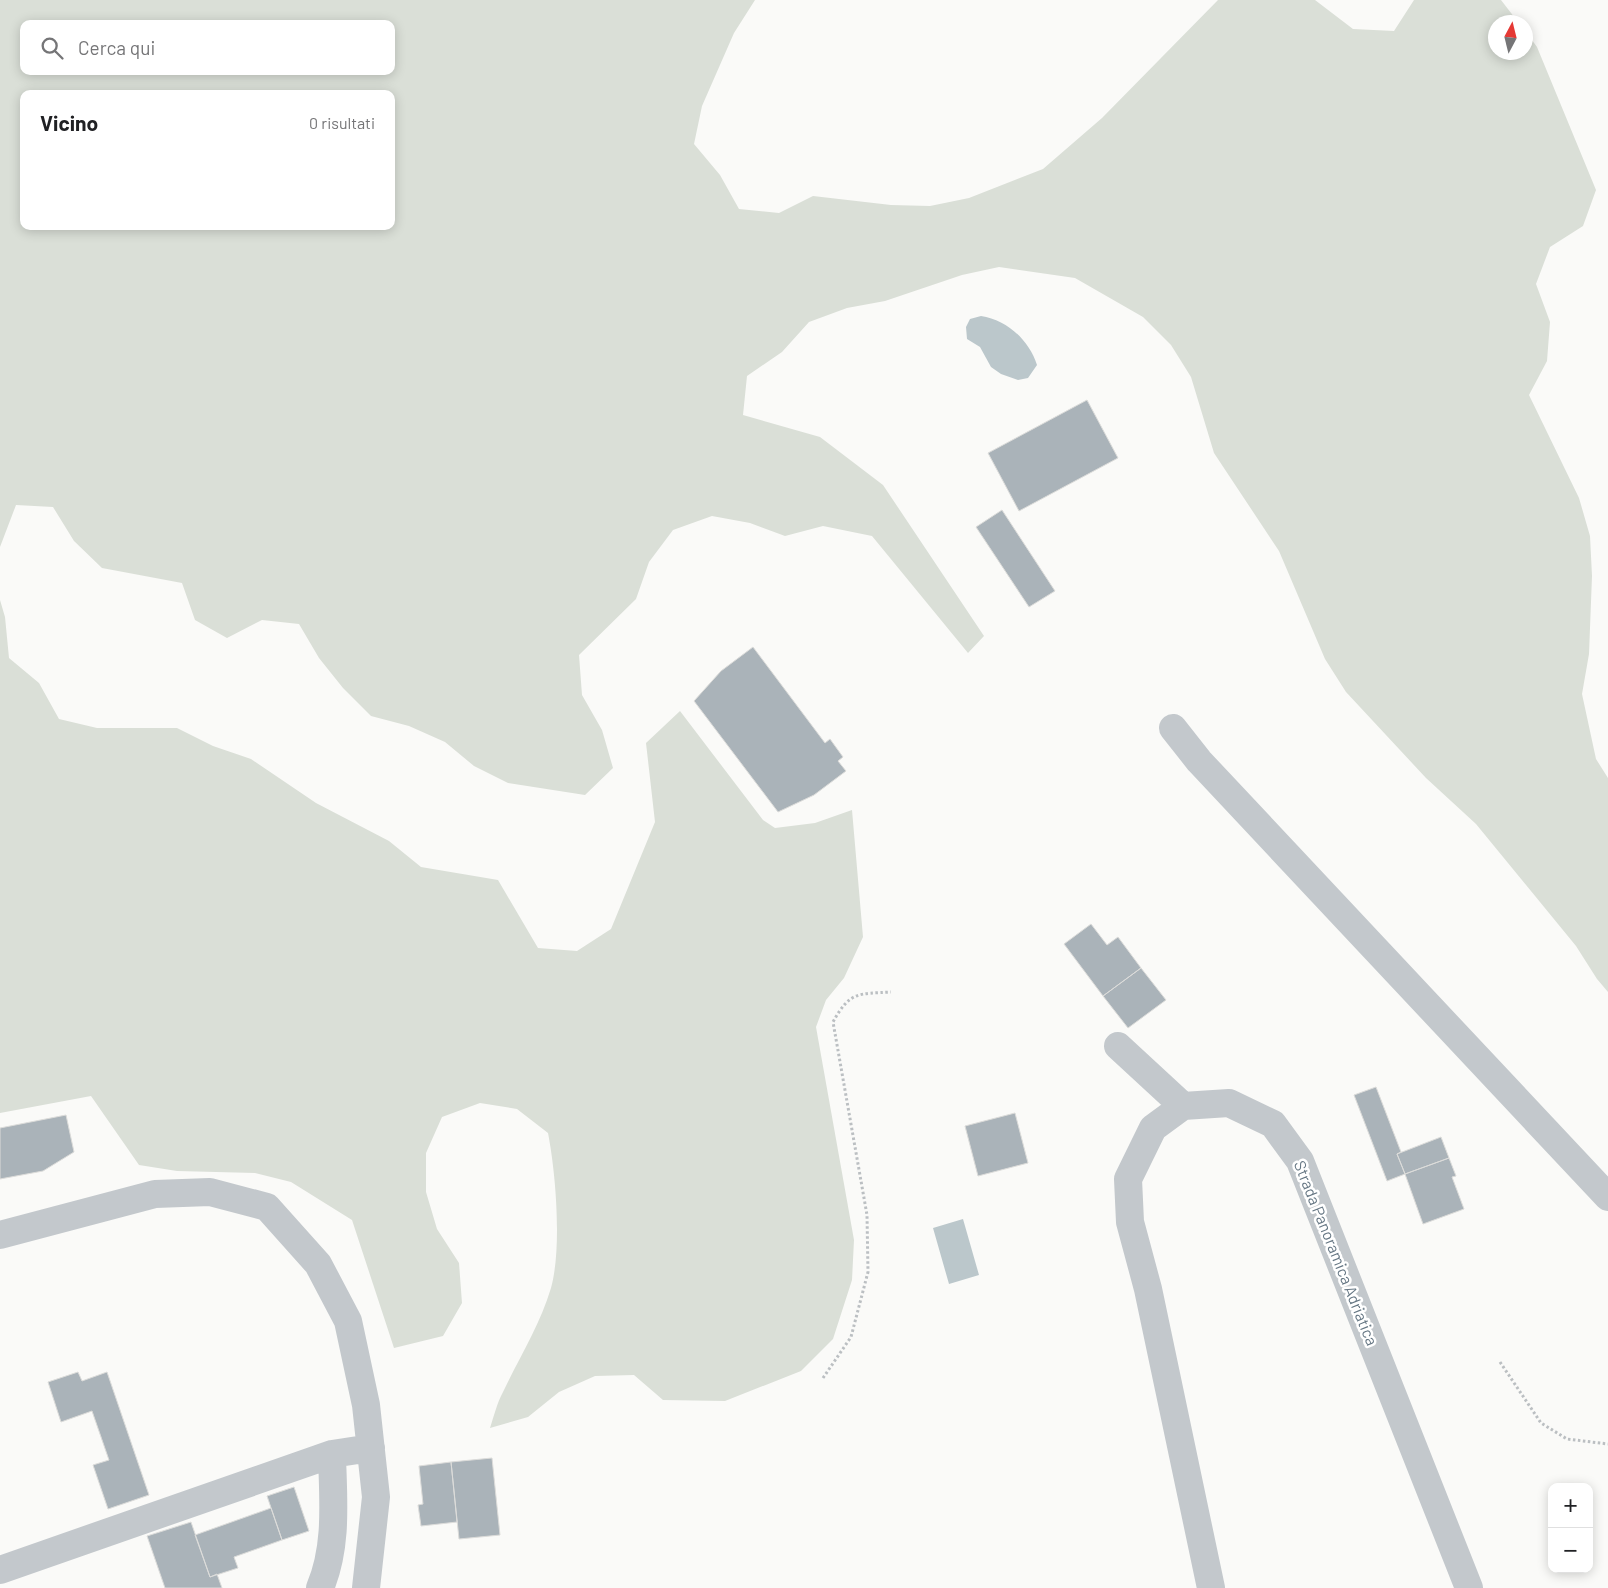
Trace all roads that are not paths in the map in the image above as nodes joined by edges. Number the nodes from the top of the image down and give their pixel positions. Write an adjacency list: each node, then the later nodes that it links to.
1 (1173, 728): 4 (street)
2 (1118, 1046): 3 (street)
3 (1183, 1106): 11 (street); 12 (street, Strada Panoramica Adriatica)
4 (1608, 1197)
5 (0, 1234): 6 (street)
6 (371, 1448): 7 (street); 10 (street)
7 (332, 1454): 8 (street); 9 (street)
8 (0, 1570)
9 (320, 1588)
10 (366, 1588)
11 (1210, 1588)
12 (1469, 1588)

